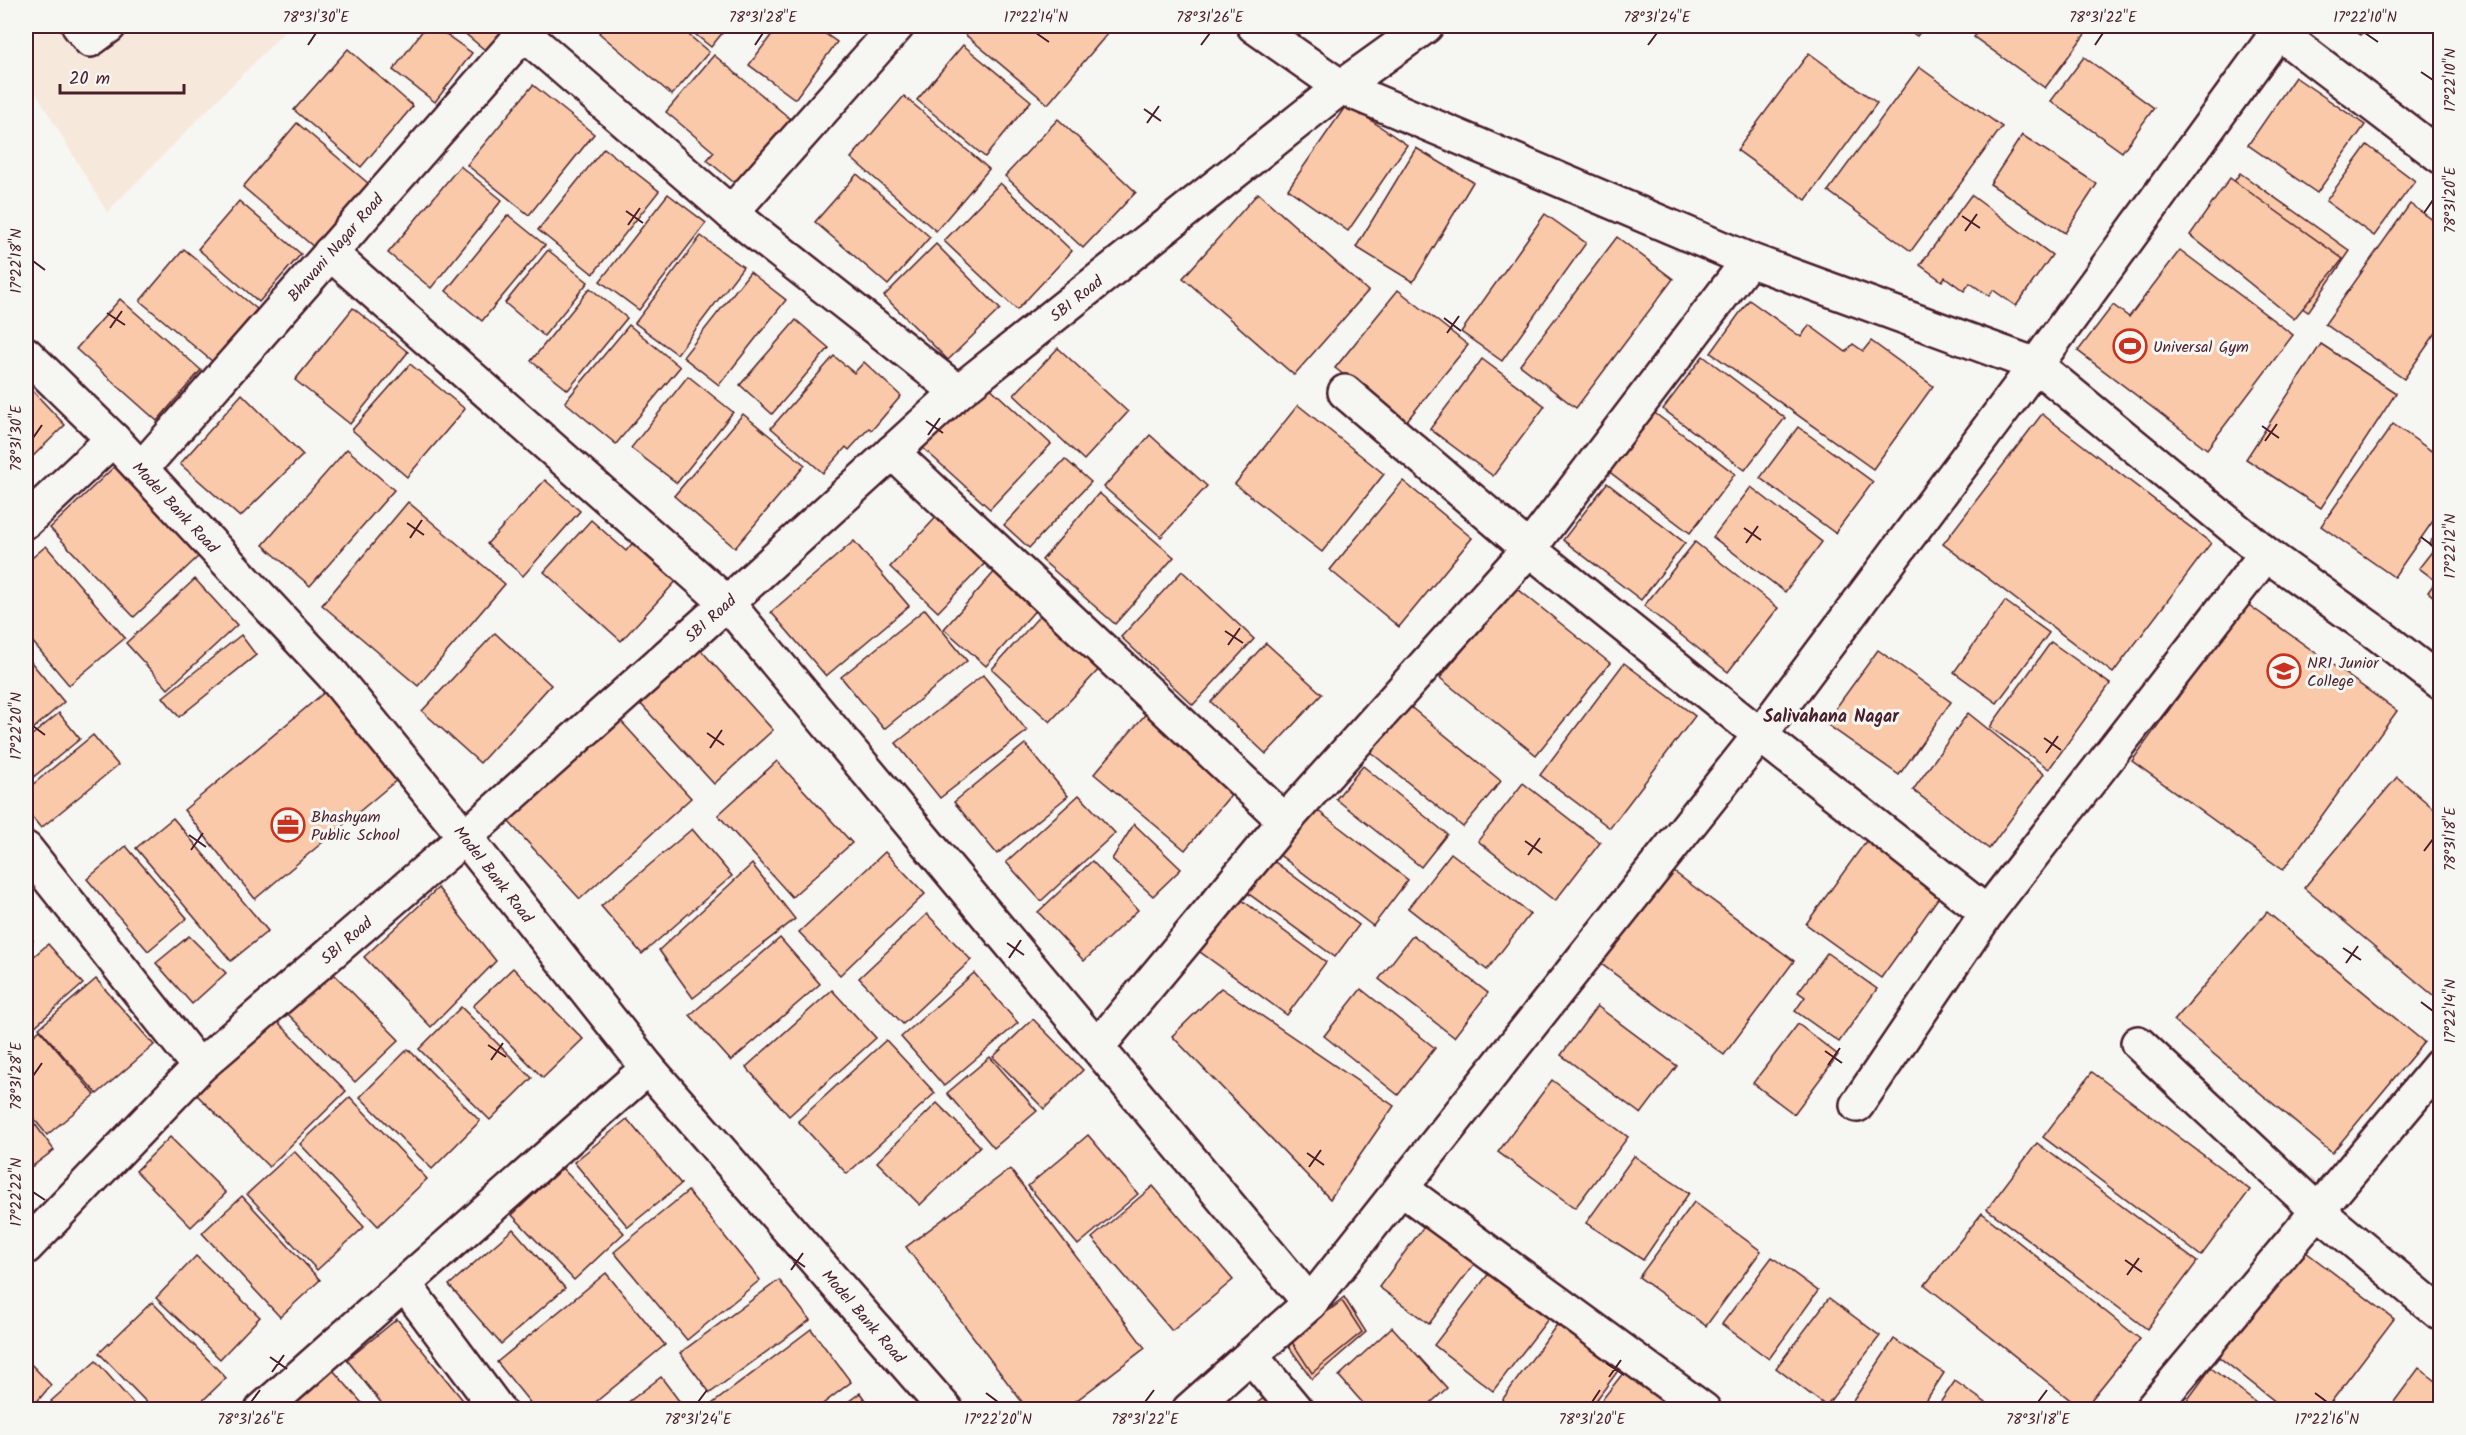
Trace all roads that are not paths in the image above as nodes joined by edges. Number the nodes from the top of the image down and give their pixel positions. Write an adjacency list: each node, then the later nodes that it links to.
1 (79, 26): 2 (street)
2 (109, 26)
3 (897, 26): 10 (street)
4 (1254, 26): 8 (street)
5 (1426, 26): 8 (street, SBI Road)
6 (526, 29): 10 (street); 11 (street, Bhavani Nagar Road)
7 (2274, 29): 9 (street); 14 (street)
8 (1341, 87): 12 (street); 15 (street, SBI Road)
9 (2440, 156)
10 (731, 213): 15 (street)
11 (330, 253): 19 (street, Bhavani Nagar Road); 23 (street)
12 (1749, 261): 14 (street); 21 (street)
13 (26, 354): 17 (street, Model Bank Road)
14 (2036, 365): 22 (street); 25 (street)
15 (958, 392): 18 (street, SBI Road)
16 (1345, 392): 21 (street)
17 (113, 439): 19 (street, Model Bank Road); 20 (street)
18 (892, 452): 23 (street, SBI Road); 26 (street)
19 (141, 469): 27 (street, Model Bank Road)
20 (26, 521)
21 (1529, 549): 25 (street); 26 (street)
22 (2266, 554): 24 (street); 29 (street)
23 (727, 603): 27 (street, SBI Road); 31 (street)
24 (2440, 682)
25 (1760, 735): 29 (street); 36 (street)
26 (1285, 820): 31 (street)
27 (465, 837): 33 (street, SBI Road); 34 (street, Model Bank Road)
28 (26, 849): 33 (street)
29 (1987, 914): 35 (street)
30 (2138, 1043): 37 (street)
31 (1098, 1046): 40 (street)
32 (2440, 1065): 37 (street)
33 (199, 1067): 38 (street, SBI Road)
34 (648, 1068): 39 (street); 45 (street, Model Bank Road)
35 (1857, 1105)
36 (1402, 1189): 40 (street); 48 (street)
37 (2319, 1212): 41 (street); 49 (street)
38 (26, 1246)
39 (405, 1285): 43 (street); 44 (street)
40 (1310, 1303): 42 (street)
41 (2440, 1313)
42 (1251, 1356): 46 (street); 47 (street)
43 (262, 1410)
44 (498, 1410)
45 (946, 1410)
46 (1189, 1410)
47 (1296, 1410)
48 (1704, 1410)
49 (2151, 1410)

